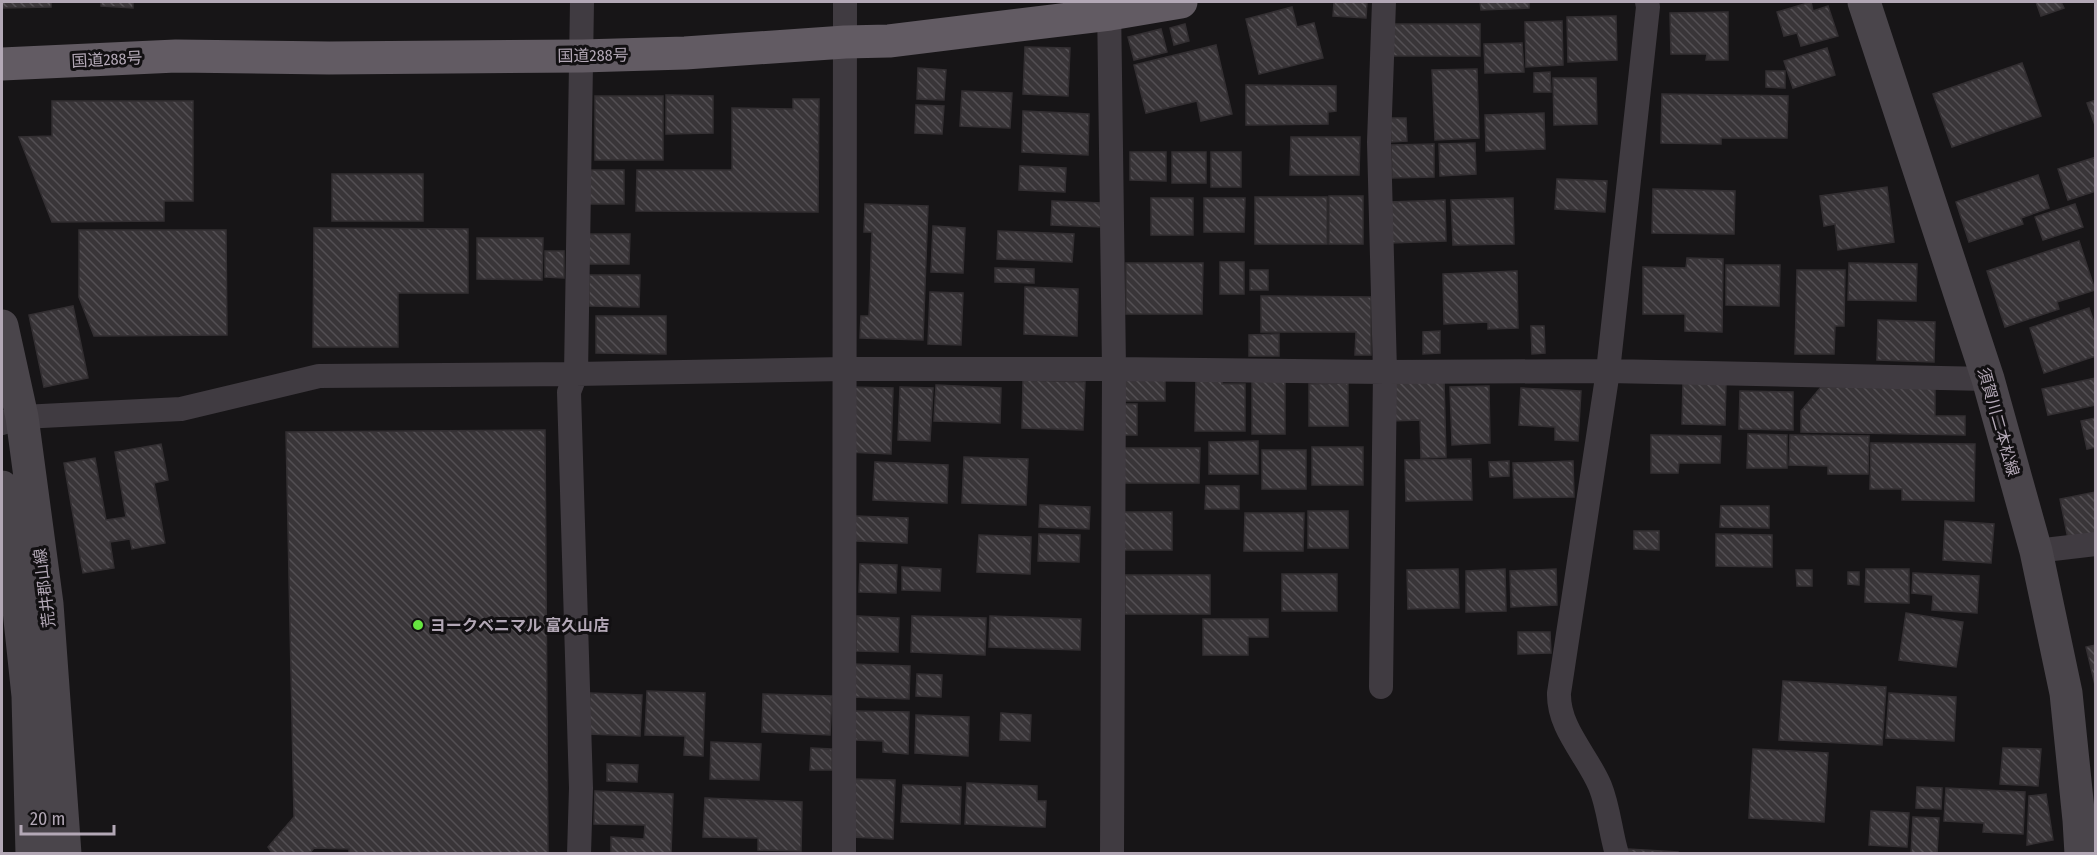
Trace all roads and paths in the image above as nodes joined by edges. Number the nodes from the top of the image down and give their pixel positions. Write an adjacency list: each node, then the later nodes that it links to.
1 (582, 2): 9 (street)
2 (845, 2): 8 (street)
3 (1181, 2): 7 (highway, 国道288号)
4 (1384, 2): 15 (street)
5 (1647, 2): 14 (street)
6 (1864, 2): 17 (main road, 須賀川二本松線)
7 (1110, 8): 8 (highway, 国道288号); 13 (street)
8 (845, 42): 9 (highway, 国道288号); 12 (street)
9 (582, 56): 10 (highway, 国道288号); 16 (street)
10 (2, 64)
11 (2, 326): 18 (main road, 荒井郡山線)
12 (844, 369): 13 (street); 16 (street); 26 (street)
13 (1114, 369): 15 (street); 27 (street)
14 (1608, 371): 15 (street); 17 (street); 28 (street)
15 (1384, 372): 22 (street)
16 (576, 374): 18 (street); 25 (street)
17 (1988, 380): 21 (main road, 須賀川二本松線)
18 (12, 420): 24 (main road, 荒井郡山線)
19 (2, 487): 23 (main road, 荒井郡山線)
20 (2096, 544): 21 (street)
21 (2036, 551): 29 (main road, 須賀川二本松線)
22 (1382, 687)
23 (32, 854)
24 (65, 854)
25 (579, 854)
26 (844, 854)
27 (1112, 854)
28 (1617, 854)
29 (2081, 854)

